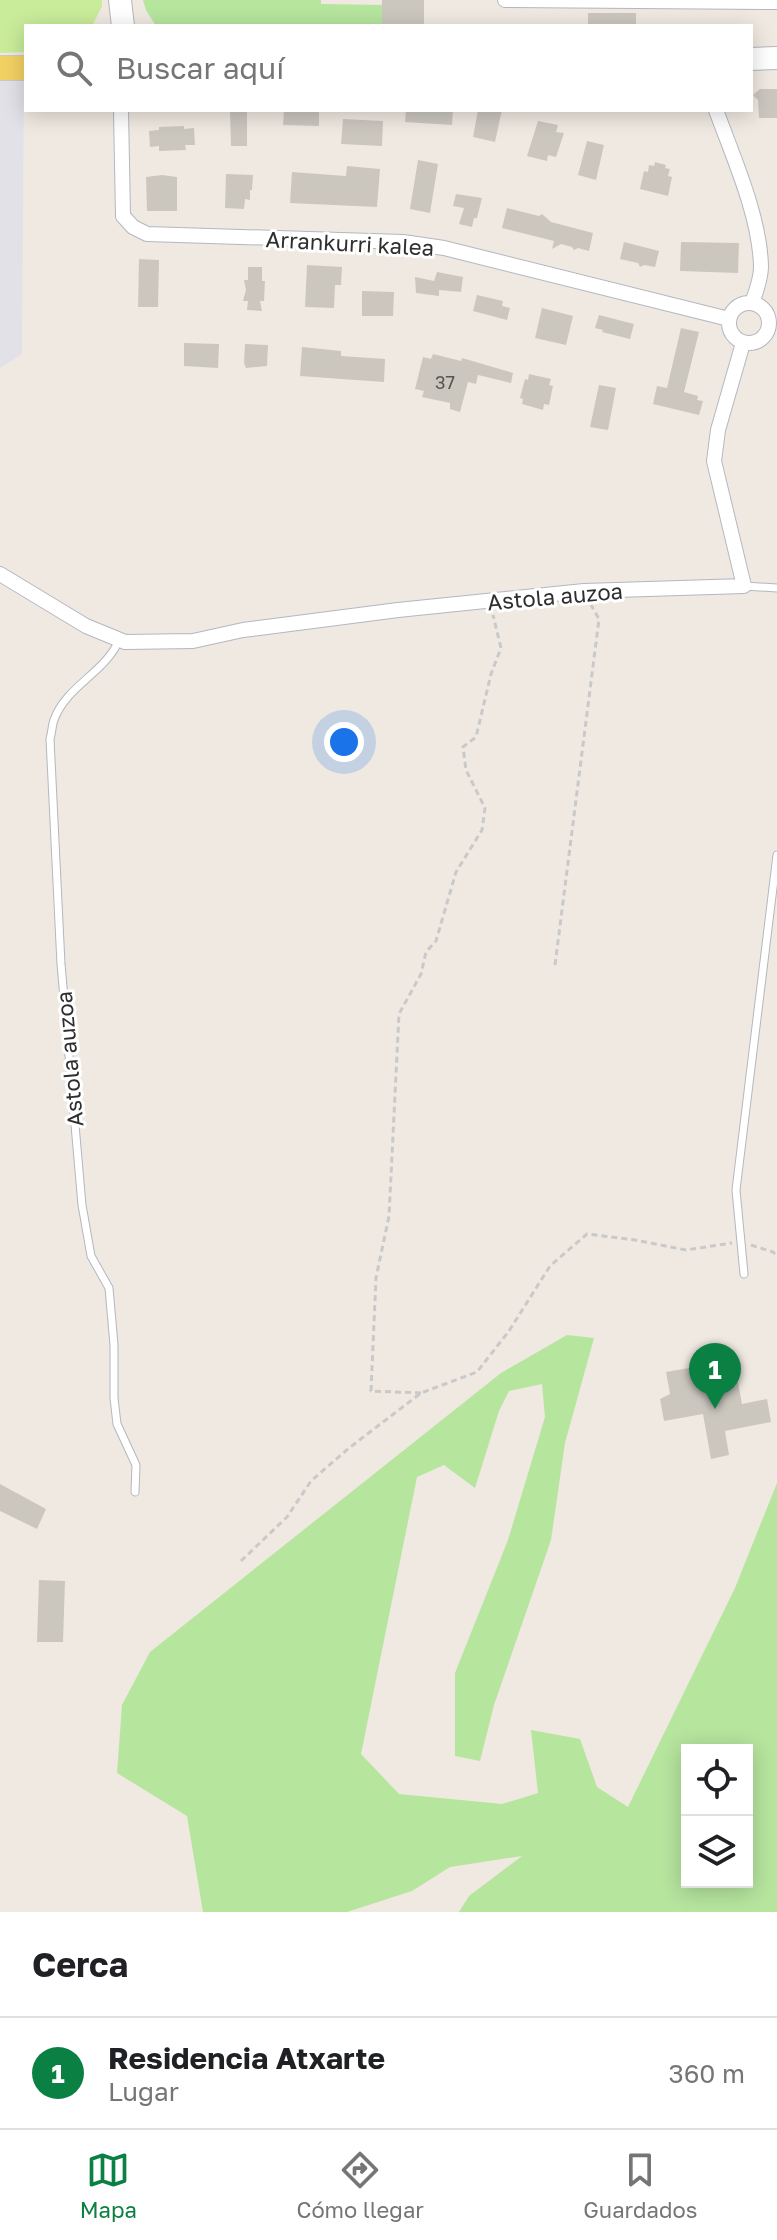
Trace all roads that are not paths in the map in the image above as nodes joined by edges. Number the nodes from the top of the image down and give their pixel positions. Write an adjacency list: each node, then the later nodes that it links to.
1 (505, 0): 2 (street)
2 (558, 1): 3 (street)
3 (618, 1): 4 (street)
4 (735, 1): 5 (street)
5 (777, 2)
6 (777, 58): 7 (street)
7 (753, 59)
8 (0, 68): 9 (main road)
9 (24, 68)
10 (121, 112): 13 (street, Arrankurri kalea)
11 (717, 112): 12 (street)
12 (752, 303): 13 (street); 14 (street)
13 (729, 319): 15 (street)
14 (773, 323): 15 (street)
15 (743, 343): 17 (street)
16 (0, 574): 19 (street, Astola auzoa)
17 (744, 586): 18 (lane); 19 (street, Astola auzoa)
18 (777, 588)
19 (119, 640): 22 (lane, Astola auzoa)
20 (777, 855): 21 (lane)
21 (744, 1274)
22 (135, 1492)

